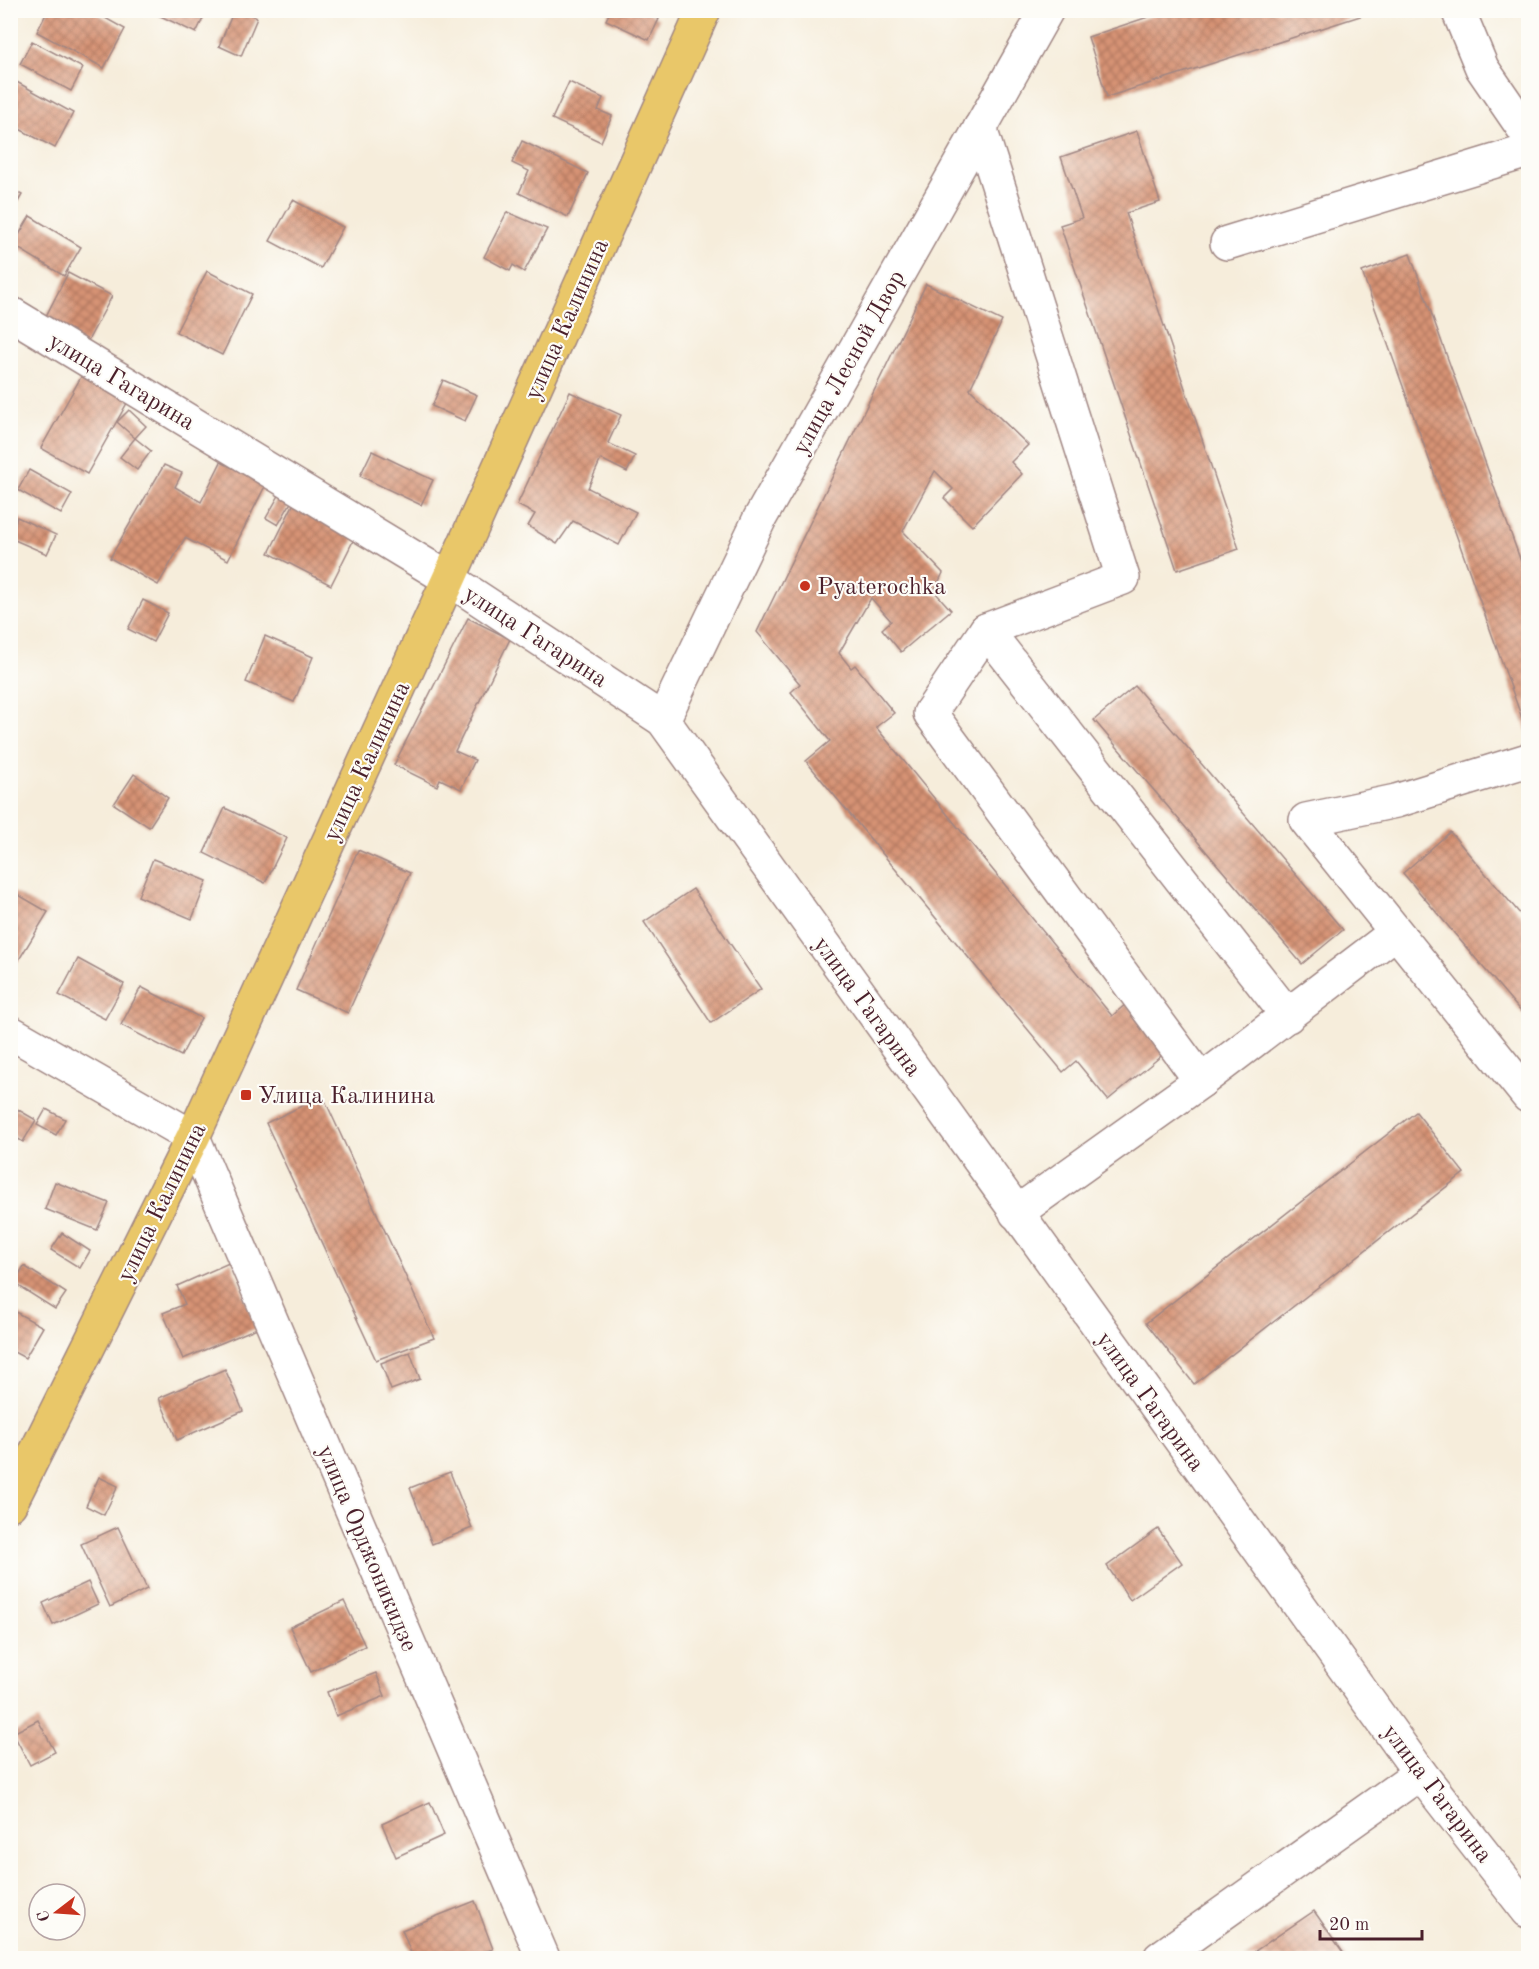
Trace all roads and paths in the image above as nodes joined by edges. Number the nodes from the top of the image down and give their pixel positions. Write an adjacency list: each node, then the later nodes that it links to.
1 (705, 10): 9 (main road, улица Калинина)
2 (1047, 10): 4 (street, улица Лесной Двор)
3 (1458, 10): 5 (street)
4 (980, 128): 10 (street); 11 (street, улица Лесной Двор)
5 (1528, 135)
6 (1528, 151): 7 (street)
7 (1227, 243)
8 (10, 313): 9 (street, улица Гагарина)
9 (449, 579): 11 (street, улица Гагарина); 18 (main road, улица Калинина)
10 (986, 630): 14 (street); 16 (street)
11 (663, 720): 19 (street, улица Гагарина)
12 (1528, 760): 13 (street)
13 (1395, 933): 14 (street); 17 (street)
14 (1288, 1016): 16 (street)
15 (10, 1032): 18 (street)
16 (1201, 1081): 19 (street)
17 (1528, 1096)
18 (194, 1137): 20 (main road, улица Калинина); 23 (street, улица Орджоникидзе)
19 (1016, 1213): 21 (street, улица Гагарина)
20 (10, 1504)
21 (1420, 1773): 22 (street, улица Гагарина); 24 (street)
22 (1528, 1911)
23 (543, 1959)
24 (1160, 1959)

